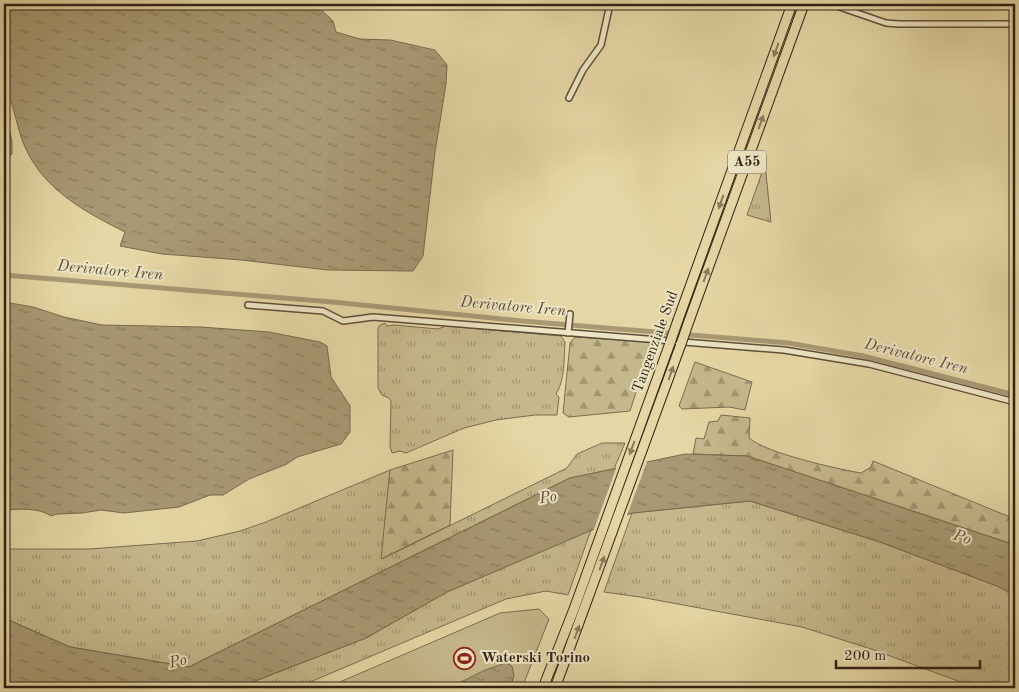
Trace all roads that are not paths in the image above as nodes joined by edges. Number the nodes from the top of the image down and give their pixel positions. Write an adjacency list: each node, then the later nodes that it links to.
1 (610, 4): 6 (street)
2 (792, 4): 11 (highway, Tangenziale Sud / A55, one-way to 11, bridge)
3 (804, 4): 12 (highway, Tangenziale Sud / A55, one-way to 3, bridge)
4 (831, 4): 5 (street)
5 (1015, 24)
6 (569, 98)
7 (248, 305): 9 (street)
8 (570, 314): 9 (street)
9 (568, 333): 10 (street)
10 (1015, 402)
11 (555, 659): 13 (highway); 14 (highway, Tangenziale Sud / A55)
12 (566, 660): 15 (highway, Tangenziale Sud / A55); 16 (highway)
13 (539, 688)
14 (543, 688)
15 (555, 688)
16 (560, 688)

